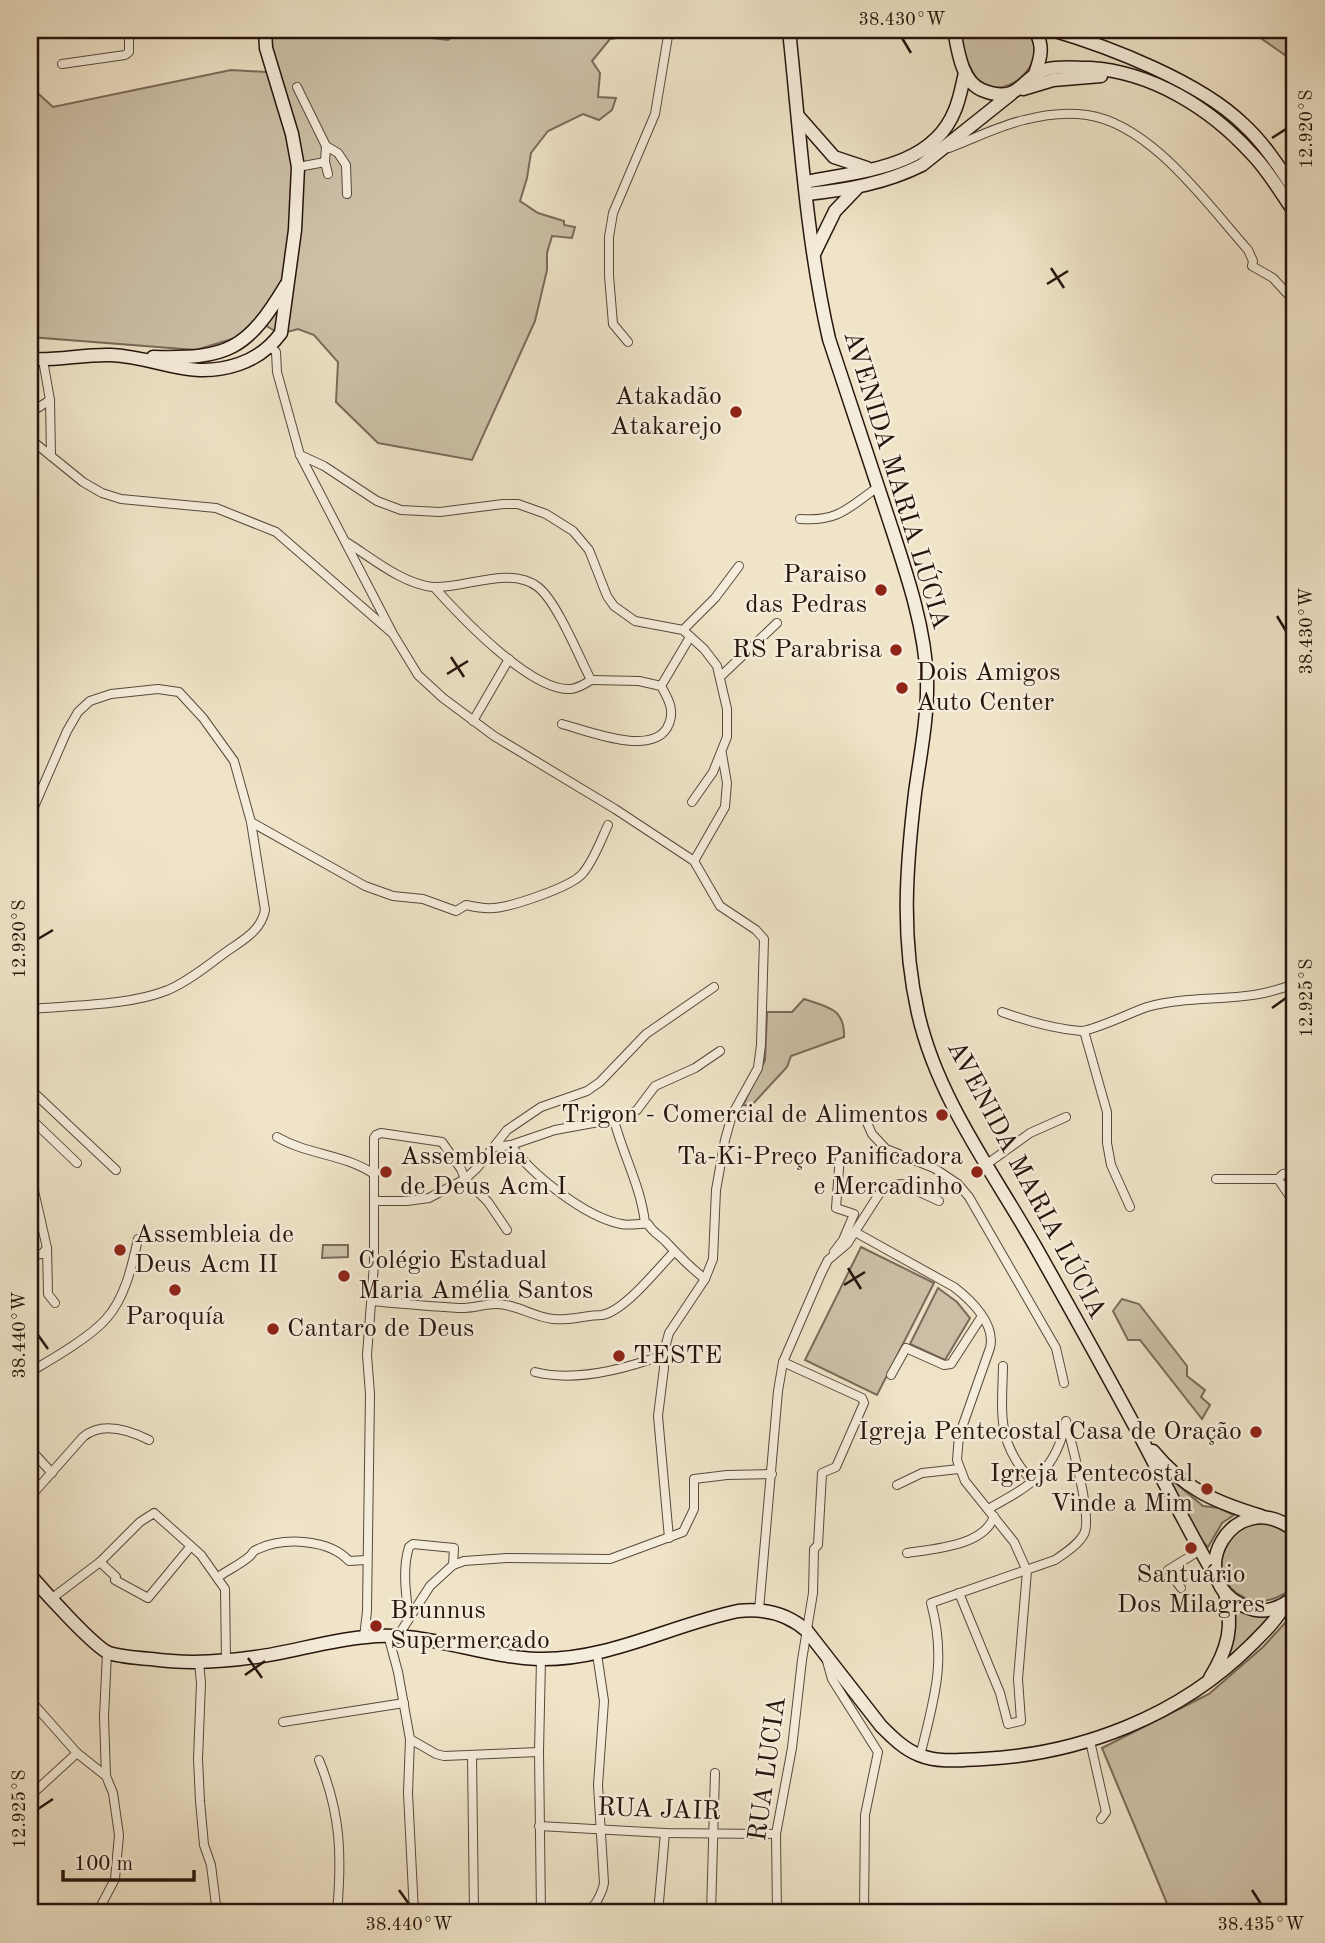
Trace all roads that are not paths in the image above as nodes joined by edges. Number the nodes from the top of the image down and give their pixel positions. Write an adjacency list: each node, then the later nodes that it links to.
1 (129, 30): 8 (street)
2 (265, 30): 18 (main road)
3 (669, 30): 29 (street)
4 (789, 30): 14 (main road, AVENIDA MARIA LÚCIA)
5 (954, 30): 9 (main road)
6 (1035, 30): 10 (main road)
7 (1052, 30): 23 (main road)
8 (62, 64)
9 (965, 73): 13 (main road); 19 (main road)
10 (1035, 74): 11 (main road); 13 (main road)
11 (1134, 76): 13 (main road); 25 (main road)
12 (297, 87): 15 (street)
13 (1015, 92): 16 (main road)
14 (798, 116): 19 (main road); 22 (main road, AVENIDA MARIA LÚCIA)
15 (326, 146): 17 (street); 24 (street)
16 (939, 152): 21 (main road); 28 (street)
17 (325, 162): 18 (street); 20 (street)
18 (298, 167): 27 (main road)
19 (871, 169): 22 (main road)
20 (328, 174)
21 (857, 187): 22 (main road); 26 (main road)
22 (806, 188): 26 (main road, AVENIDA MARIA LÚCIA)
23 (1295, 191)
24 (347, 194)
25 (1295, 213)
26 (814, 254): 38 (main road, AVENIDA MARIA LÚCIA)
27 (288, 281): 30 (main road); 31 (main road)
28 (1295, 302)
29 (628, 342)
30 (271, 347): 31 (main road); 36 (street)
31 (125, 357): 32 (main road)
32 (36, 359): 33 (street)
33 (50, 400): 34 (street); 37 (street)
34 (30, 414)
35 (30, 439): 37 (street)
36 (300, 454): 40 (street); 44 (street)
37 (51, 456): 45 (street)
38 (878, 486): 39 (street); 75 (main road, AVENIDA MARIA LÚCIA)
39 (800, 519)
40 (348, 543): 42 (street); 45 (street)
41 (739, 566): 44 (street)
42 (434, 587): 47 (street); 49 (street)
43 (777, 623): 48 (street)
44 (683, 630): 46 (street)
45 (393, 634): 51 (street)
46 (690, 637): 48 (street); 50 (street)
47 (509, 659): 49 (street); 51 (street)
48 (721, 676): 53 (street)
49 (591, 680): 50 (street)
50 (661, 686): 52 (street)
51 (473, 721): 58 (street)
52 (562, 724)
53 (722, 753): 54 (street); 58 (street)
54 (692, 802)
55 (30, 816): 56 (street)
56 (251, 822): 57 (street); 61 (street)
57 (608, 825)
58 (694, 862): 95 (street)
59 (1295, 983): 63 (street)
60 (714, 987): 72 (street)
61 (30, 1009)
62 (1002, 1012): 63 (street)
63 (1084, 1031): 86 (street)
64 (720, 1051): 69 (street)
65 (30, 1089): 76 (street)
66 (864, 1116): 105 (street)
67 (1066, 1117): 75 (street)
68 (30, 1118): 74 (street)
69 (614, 1120): 71 (street); 87 (street)
70 (276, 1137): 79 (street)
71 (511, 1145): 72 (street); 87 (street)
72 (494, 1147): 82 (street)
73 (840, 1155): 94 (street)
74 (76, 1163)
75 (987, 1164): 106 (main road, AVENIDA MARIA LÚCIA)
76 (116, 1170)
77 (1295, 1171): 80 (street)
78 (30, 1173): 91 (street)
79 (374, 1174): 82 (street); 83 (street)
80 (1280, 1176): 81 (street); 85 (street)
81 (1216, 1179)
82 (465, 1180): 83 (street); 88 (street)
83 (374, 1201): 96 (street)
84 (939, 1201): 89 (street)
85 (1295, 1204)
86 (1130, 1207)
87 (645, 1223): 92 (street)
88 (507, 1230)
89 (855, 1232): 94 (street); 98 (street)
90 (138, 1239): 102 (street)
91 (47, 1248): 93 (street); 97 (street)
92 (674, 1252): 95 (street); 96 (street)
93 (30, 1255)
94 (828, 1260): 100 (street)
95 (705, 1279): 99 (street)
96 (372, 1301): 124 (street)
97 (55, 1303)
98 (982, 1317): 104 (street); 109 (street)
99 (663, 1355): 103 (street); 120 (street)
100 (783, 1362): 111 (street); 137 (street, RUA LUCIA)
101 (1003, 1366): 112 (street)
102 (30, 1372)
103 (536, 1372)
104 (891, 1375)
105 (1064, 1383)
106 (1139, 1434): 116 (main road, AVENIDA MARIA LÚCIA); 121 (main road, AVENIDA MARIA LÚCIA)
107 (149, 1440): 110 (street)
108 (30, 1449): 110 (street)
109 (958, 1468): 113 (street); 115 (street)
110 (52, 1474): 114 (street)
111 (772, 1474): 120 (street); 135 (street)
112 (1033, 1482): 115 (street); 127 (street)
113 (897, 1485)
114 (30, 1497)
115 (991, 1513): 123 (street); 127 (street)
116 (1262, 1517): 118 (main road, AVENIDA MARIA LÚCIA); 130 (main road)
117 (1295, 1518): 118 (main road)
118 (1276, 1519): 119 (main road)
119 (1295, 1531)
120 (669, 1538): 126 (street)
121 (1196, 1544): 130 (main road, AVENIDA MARIA LÚCIA); 131 (street)
122 (191, 1546): 125 (street); 125 (street); 129 (street)
123 (907, 1553)
124 (366, 1560): 129 (street); 139 (street)
125 (100, 1562): 133 (street)
126 (453, 1565): 136 (street); 136 (street)
127 (1027, 1571): 132 (street); 132 (street)
128 (30, 1575): 133 (main road)
129 (218, 1577): 144 (street)
130 (1222, 1587): 134 (main road); 146 (main road)
131 (1181, 1588)
132 (960, 1593): 155 (street)
133 (51, 1599): 140 (main road)
134 (1290, 1600): 146 (main road)
135 (759, 1610): 137 (main road); 142 (main road)
136 (410, 1618): 138 (street)
137 (807, 1631): 141 (main road); 165 (street, RUA LUCIA)
138 (393, 1636): 139 (main road); 143 (main road); 147 (street)
139 (364, 1637): 144 (main road)
140 (107, 1652): 145 (main road); 158 (street)
141 (824, 1652): 155 (main road); 179 (street)
142 (597, 1654): 143 (main road); 162 (street)
143 (541, 1659): 152 (street)
144 (226, 1660): 145 (main road)
145 (199, 1662): 170 (street)
146 (1208, 1681): 151 (main road)
147 (404, 1703): 149 (street); 150 (street)
148 (31, 1705): 153 (street)
149 (283, 1721)
150 (410, 1740): 154 (street); 172 (street)
151 (1090, 1741): 155 (main road); 160 (street)
152 (539, 1752): 154 (street); 161 (street)
153 (77, 1753): 158 (street); 159 (street)
154 (472, 1755): 173 (street)
155 (920, 1756)
156 (319, 1760): 171 (street)
157 (715, 1773): 164 (street)
158 (106, 1776): 169 (street)
159 (30, 1796)
160 (1101, 1819)
161 (539, 1826): 162 (street, RUA JAIR); 174 (street)
162 (601, 1829): 163 (street, RUA JAIR); 167 (street)
163 (665, 1833): 164 (street, RUA JAIR); 176 (street)
164 (712, 1833): 165 (street, RUA JAIR); 177 (street)
165 (776, 1835): 178 (street, RUA LUCIA)
166 (30, 1905): 168 (street)
167 (592, 1909): 175 (street)
168 (49, 1913)
169 (97, 1913)
170 (217, 1913)
171 (337, 1913)
172 (414, 1913)
173 (474, 1913)
174 (541, 1913)
175 (611, 1913)
176 (658, 1913)
177 (711, 1913)
178 (777, 1913)
179 (864, 1913)

